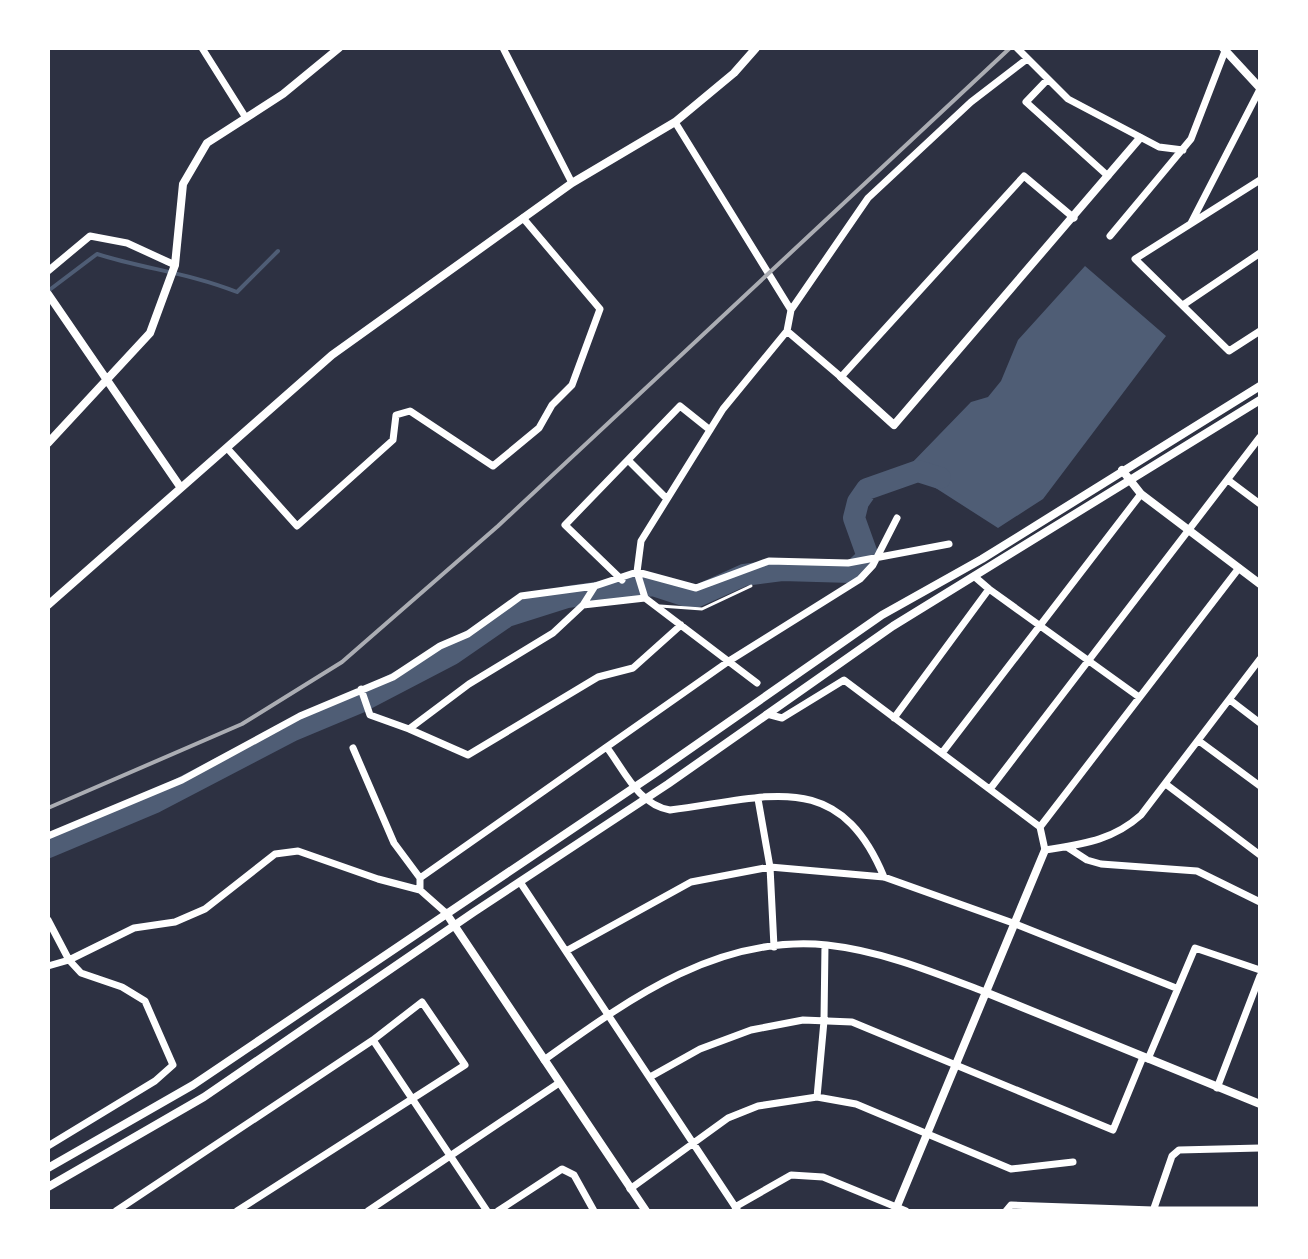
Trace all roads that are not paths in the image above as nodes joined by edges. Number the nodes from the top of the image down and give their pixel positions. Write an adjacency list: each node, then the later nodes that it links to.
1 (202, 48): 9 (street)
2 (339, 48): 9 (street)
3 (503, 48): 15 (street)
4 (756, 48): 10 (street)
5 (1224, 49): 8 (street); 12 (street)
6 (1023, 54): 7 (street); 25 (street)
7 (1048, 79): 11 (street); 13 (street)
8 (1260, 88): 18 (street)
9 (246, 118): 21 (street)
10 (675, 122): 15 (street); 25 (street)
11 (1140, 138): 12 (street); 13 (street)
12 (1183, 150): 19 (street)
13 (1108, 176): 17 (street)
14 (1260, 180): 18 (street)
15 (572, 183): 16 (street)
16 (523, 218): 35 (street); 35 (street)
17 (1074, 218): 28 (street); 28 (street)
18 (1190, 225): 24 (street)
19 (1110, 236)
20 (1260, 253): 24 (street)
21 (175, 265): 22 (street); 29 (street)
22 (48, 271)
23 (48, 294): 29 (street)
24 (1183, 305): 27 (street)
25 (791, 310): 26 (street)
26 (787, 331): 28 (street); 32 (street)
27 (1260, 331)
28 (841, 377)
29 (106, 380): 34 (street); 40 (street)
30 (1260, 386): 37 (street)
31 (1260, 400): 39 (street)
32 (710, 430): 36 (street); 42 (street)
33 (1260, 437): 38 (street)
34 (48, 443)
35 (227, 448): 40 (street)
36 (628, 460): 42 (street); 51 (street)
37 (1122, 470): 39 (street); 79 (street)
38 (1228, 480): 43 (street); 45 (street)
39 (1130, 482): 41 (street); 50 (street)
40 (181, 488): 57 (street)
41 (1141, 494): 45 (street); 61 (street)
42 (667, 499): 49 (street)
43 (1260, 504)
44 (897, 518): 47 (street)
45 (1188, 530): 48 (street); 64 (street)
46 (949, 544): 47 (street)
47 (876, 559): 49 (street); 63 (street)
48 (1239, 568): 52 (street); 67 (street)
49 (637, 572): 51 (street); 56 (street)
50 (975, 577): 55 (street); 69 (street)
51 (622, 580): 53 (street)
52 (1260, 584)
53 (595, 586): 58 (street); 66 (street)
54 (751, 586): 59 (lane)
55 (989, 589): 61 (street); 70 (street)
56 (645, 598): 58 (street); 59 (street)
57 (48, 605)
58 (583, 605): 72 (street)
59 (653, 605): 60 (street)
60 (681, 625): 63 (street); 72 (street)
61 (1039, 626): 64 (street); 76 (street)
62 (1260, 659): 68 (street)
63 (729, 661): 65 (street); 75 (street)
64 (1088, 661): 67 (street); 80 (street)
65 (757, 683)
66 (361, 689): 72 (street); 84 (street)
67 (1139, 697): 83 (street)
68 (1230, 700): 71 (street); 73 (street)
69 (767, 714): 70 (street); 82 (street)
70 (894, 718): 76 (street)
71 (1260, 723)
72 (409, 729)
73 (1199, 741): 77 (street); 78 (street)
74 (353, 748): 90 (street)
75 (608, 749): 79 (street); 90 (street)
76 (942, 753): 80 (street)
77 (1167, 785): 85 (street); 87 (street)
78 (1260, 786)
79 (635, 787): 82 (street); 94 (street)
80 (990, 789): 83 (street)
81 (758, 799): 82 (street); 88 (street); 89 (street)
82 (645, 800): 91 (street)
83 (1040, 827): 86 (street)
84 (48, 836)
85 (1067, 846): 86 (street); 93 (street)
86 (1045, 850): 96 (street)
87 (1260, 855)
88 (770, 867): 89 (street); 99 (street); 100 (street)
89 (884, 877): 96 (street)
90 (420, 878): 92 (street)
91 (520, 882): 97 (street); 100 (street)
92 (420, 890): 94 (street); 101 (street)
93 (1260, 902)
94 (446, 913): 97 (street); 124 (street)
95 (48, 920): 101 (street)
96 (1013, 923): 104 (street); 105 (street)
97 (455, 926): 110 (street); 125 (street)
98 (825, 945): 99 (street); 105 (street); 107 (street)
99 (774, 947): 106 (street)
100 (566, 951): 106 (street)
101 (69, 960): 102 (street); 120 (street)
102 (48, 966)
103 (1260, 973): 104 (street); 114 (street)
104 (1176, 988): 109 (street)
105 (985, 992): 109 (street); 111 (street)
106 (606, 1015): 110 (street); 112 (street)
107 (824, 1021): 111 (street); 112 (street); 115 (street)
108 (373, 1040): 116 (street); 116 (street); 130 (street)
109 (1146, 1058): 111 (street); 114 (street)
110 (544, 1060): 113 (street)
111 (955, 1065): 118 (street)
112 (650, 1077): 119 (street)
113 (559, 1083): 122 (street); 126 (street)
114 (1217, 1088): 117 (street)
115 (817, 1097): 118 (street); 119 (street)
116 (414, 1100): 122 (street); 131 (street)
117 (1260, 1104)
118 (927, 1135): 123 (street); 128 (street)
119 (693, 1142): 126 (street); 127 (street)
120 (48, 1146)
121 (1260, 1148): 138 (street)
122 (451, 1155): 132 (street); 133 (street)
123 (1073, 1162)
124 (48, 1168)
125 (48, 1187)
126 (630, 1189): 136 (street)
127 (736, 1209): 128 (street)
128 (899, 1210)
129 (1260, 1210): 138 (street)
130 (116, 1211)
131 (237, 1211)
132 (368, 1211)
133 (487, 1211)
134 (498, 1211): 135 (street)
135 (594, 1211)
136 (646, 1211)
137 (1006, 1211): 138 (street)
138 (1153, 1211)

